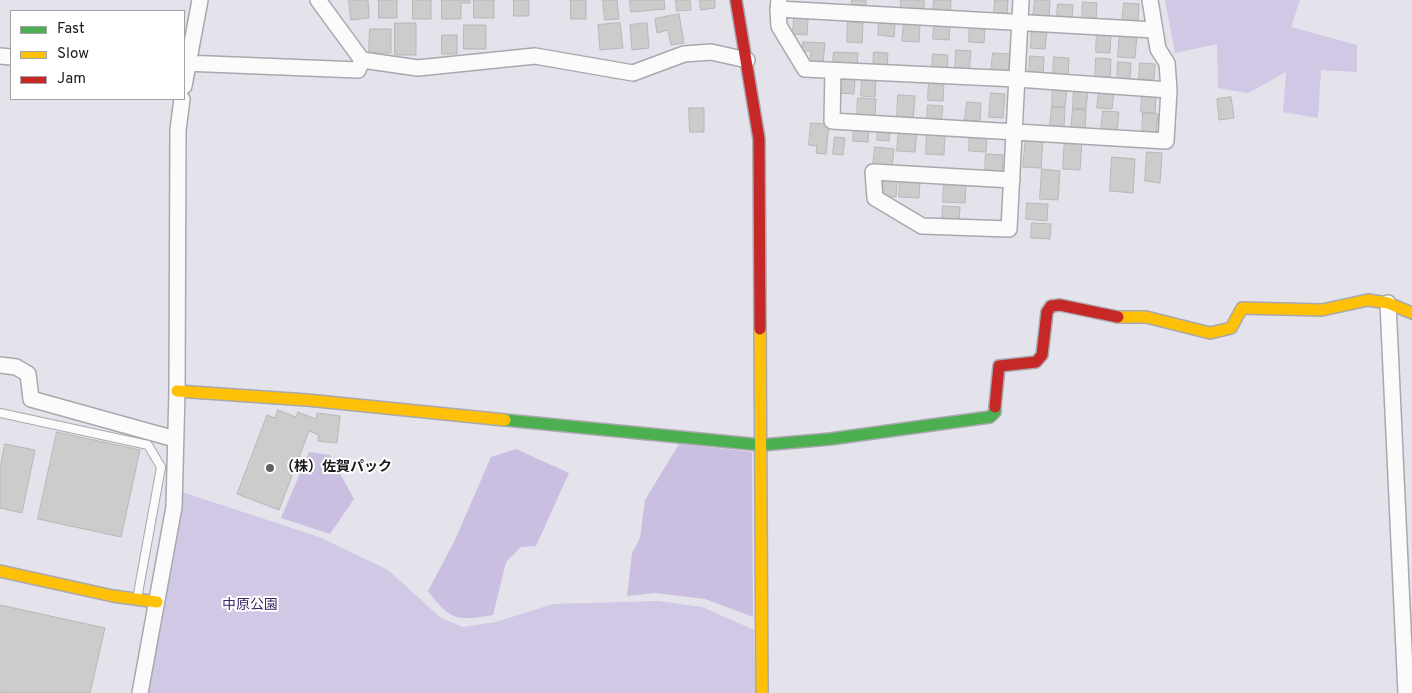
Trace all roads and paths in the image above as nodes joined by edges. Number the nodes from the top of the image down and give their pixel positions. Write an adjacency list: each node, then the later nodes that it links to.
1 (200, 0): 11 (street)
2 (318, 0): 9 (street)
3 (736, 0): 10 (street)
4 (1020, 0): 7 (street)
5 (1150, 0): 8 (street)
6 (779, 4): 7 (street); 12 (street)
7 (1020, 22): 8 (street); 13 (street)
8 (1155, 30): 14 (street)
9 (362, 60): 10 (street); 11 (street)
10 (747, 60): 24 (street)
11 (185, 63)
12 (833, 71): 13 (street); 16 (street)
13 (1017, 79): 14 (street); 16 (street)
14 (1169, 90): 16 (street)
15 (182, 100): 21 (street)
16 (1014, 130): 17 (street)
17 (1012, 180): 17 (street)
18 (1388, 303): 19 (street); 24 (street); 30 (street)
19 (1412, 313)
20 (0, 365): 23 (street)
21 (177, 391): 23 (street); 24 (street)
22 (0, 413): 26 (lane)
23 (176, 439): 27 (street)
24 (762, 445): 29 (street)
25 (0, 571): 26 (street)
26 (137, 600): 27 (street)
27 (157, 602): 28 (street)
28 (140, 693)
29 (762, 693)
30 (1406, 693)

